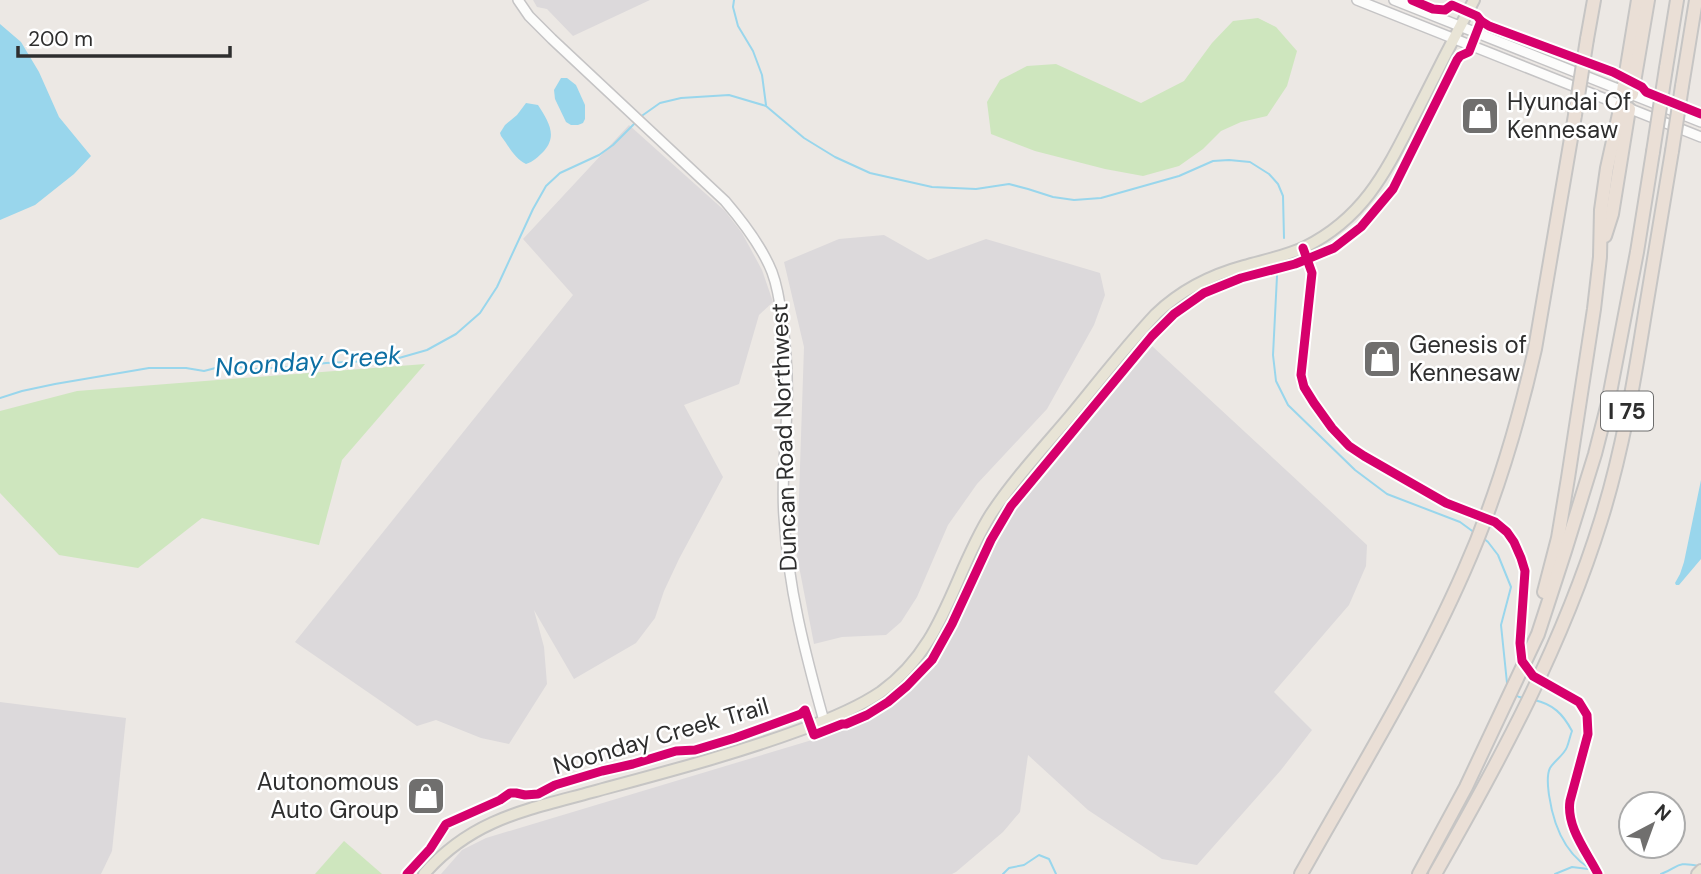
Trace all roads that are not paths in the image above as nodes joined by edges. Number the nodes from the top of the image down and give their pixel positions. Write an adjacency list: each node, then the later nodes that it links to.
1 (518, 0): 17 (street, Duncan Road Northwest)
2 (1357, 0): 11 (street)
3 (1474, 0): 10 (main road)
4 (1594, 0): 20 (highway, bridge)
5 (1638, 0): 12 (highway)
6 (1648, 0): 12 (highway)
7 (1677, 0): 16 (highway, bridge)
8 (1696, 0): 22 (highway, I 75, bridge)
9 (1399, 2): 10 (street)
10 (1460, 26): 11 (main road); 12 (street)
11 (1454, 38): 13 (street); 17 (main road)
12 (1628, 93): 13 (street); 14 (street)
13 (1625, 107): 15 (street); 16 (highway)
14 (1701, 122)
15 (1701, 137)
16 (1535, 631): 21 (highway)
17 (824, 721): 19 (main road)
18 (1701, 870): 23 (main road)
19 (424, 874)
20 (1301, 874)
21 (1419, 874)
22 (1435, 874)
23 (1697, 874)

